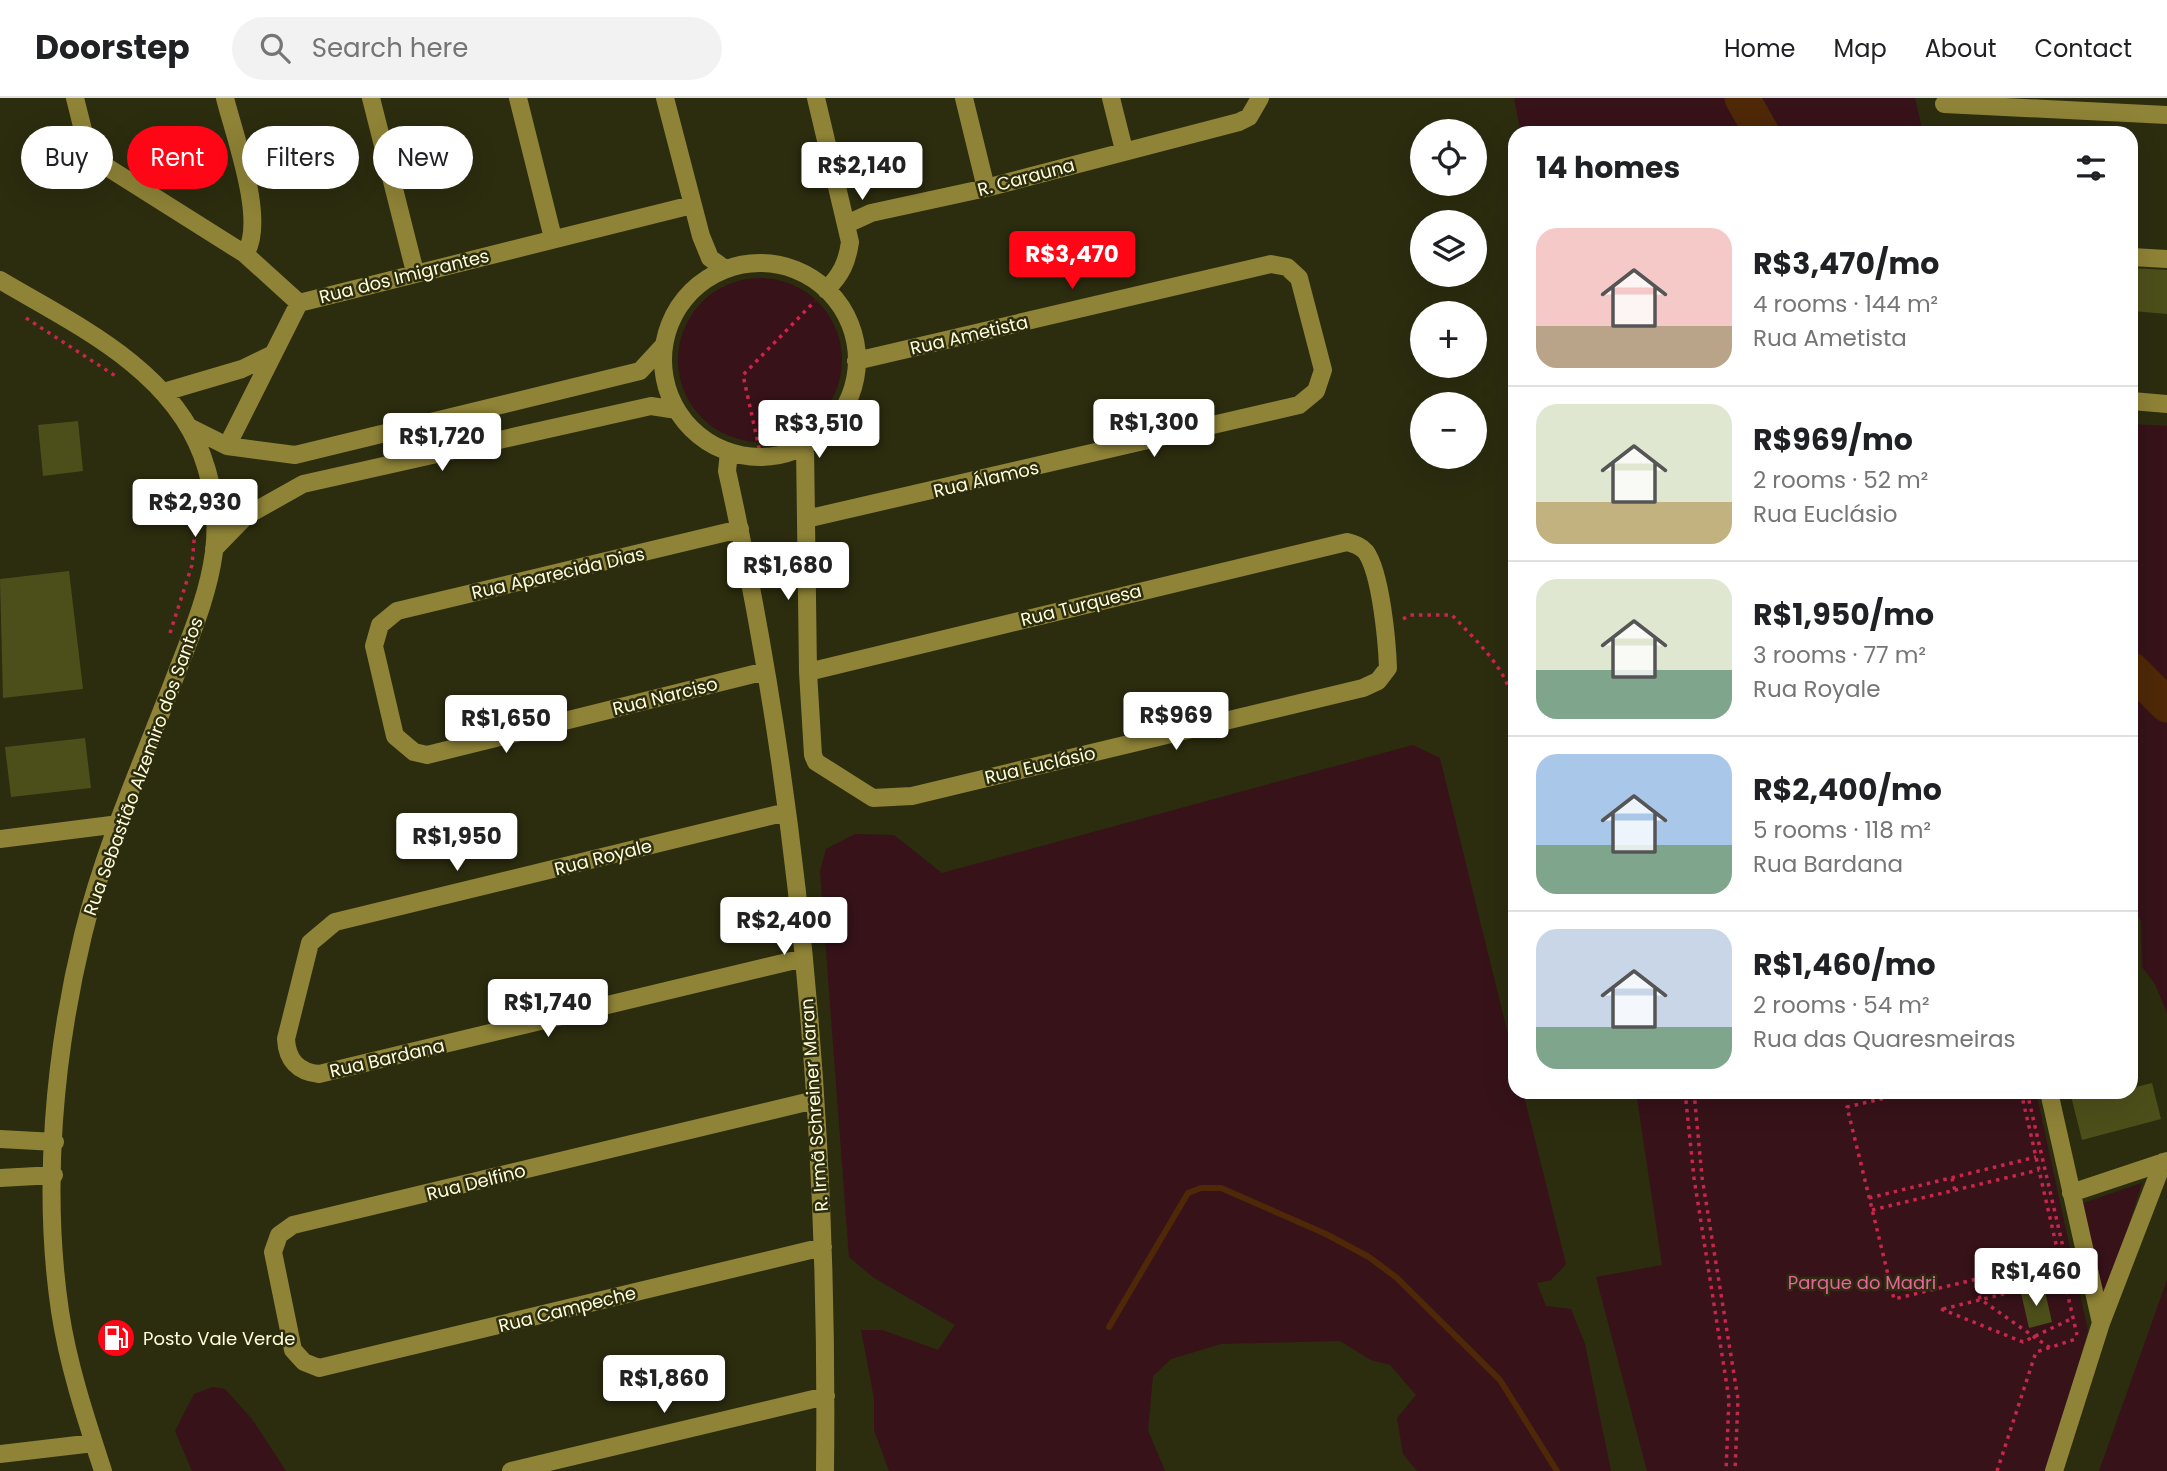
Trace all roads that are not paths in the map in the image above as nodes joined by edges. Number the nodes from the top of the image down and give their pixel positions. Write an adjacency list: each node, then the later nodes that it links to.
1 (75, 98): 17 (street, Rua dos Imigrantes)
2 (225, 98): 17 (street)
3 (371, 98): 22 (street)
4 (518, 98): 16 (street)
5 (665, 98): 14 (street)
6 (816, 98): 15 (street)
7 (964, 98): 13 (street)
8 (1111, 98): 12 (street)
9 (1260, 98): 12 (street, R. Carauna)
10 (1944, 104): 11 (street)
11 (2167, 115)
12 (1124, 150): 13 (street, R. Carauna)
13 (986, 188): 15 (street, R. Carauna)
14 (692, 205): 16 (street, Rua dos Imigrantes); 21 (street)
15 (847, 224): 24 (street)
16 (553, 238): 22 (street, Rua dos Imigrantes)
17 (245, 254): 25 (street, Rua dos Imigrantes)
18 (2138, 257): 19 (street)
19 (2167, 258)
20 (1287, 267): 28 (street, Rua Ametista); 37 (street, Rua Álamos)
21 (725, 270): 24 (street); 26 (street)
22 (415, 272): 25 (street, Rua dos Imigrantes)
23 (0, 281): 29 (street, Rua Sebastião Alzemiro dos Santos)
24 (826, 290): 28 (street)
25 (299, 303): 27 (street)
26 (664, 345): 32 (street); 35 (street)
27 (273, 354): 29 (street); 35 (street)
28 (856, 361): 34 (street)
29 (164, 392): 33 (street, Rua Sebastião Alzemiro dos Santos)
30 (2138, 402): 31 (street)
31 (2167, 404)
32 (677, 410): 36 (street); 40 (street)
33 (189, 427): 35 (street); 40 (street, Rua Sebastião Alzemiro dos Santos)
34 (805, 445): 36 (street); 37 (street)
35 (227, 446)
36 (729, 452): 38 (street, R. Irmã Schreiner Maran)
37 (806, 519): 43 (street)
38 (740, 529): 41 (street, Rua Aparecida Dias); 42 (street, R. Irmã Schreiner Maran)
39 (1355, 544): 43 (street, Rua Turquesa); 43 (street, Rua Euclásio)
40 (214, 549): 45 (street, Rua Sebastião Alzemiro dos Santos)
41 (380, 625): 42 (street, Rua Narciso)
42 (766, 671): 44 (street, R. Irmã Schreiner Maran)
43 (808, 672)
44 (787, 812): 47 (street, R. Irmã Schreiner Maran); 48 (street, Rua Royale)
45 (119, 824): 46 (street); 52 (street, Rua Sebastião Alzemiro dos Santos)
46 (0, 839)
47 (804, 958): 48 (street, Rua Bardana); 50 (street, R. Irmã Schreiner Maran)
48 (299, 1068)
49 (2051, 1099): 56 (street)
50 (815, 1100): 57 (street, R. Irmã Schreiner Maran); 59 (street, Rua Delfino)
51 (0, 1139): 52 (street)
52 (55, 1142): 54 (street, Rua Sebastião Alzemiro dos Santos)
53 (2165, 1161): 56 (street); 58 (street)
54 (54, 1175): 55 (street); 61 (street, Rua Sebastião Alzemiro dos Santos)
55 (0, 1178)
56 (2071, 1193): 58 (street)
57 (823, 1247): 59 (street, Rua Campeche); 60 (street, R. Irmã Schreiner Maran)
58 (2101, 1323): 66 (street)
59 (311, 1366)
60 (826, 1396): 64 (street); 65 (street, R. Irmã Schreiner Maran)
61 (94, 1443): 62 (street); 63 (street, Rua Sebastião Alzemiro dos Santos)
62 (0, 1454)
63 (103, 1471)
64 (511, 1471)
65 (825, 1471)
66 (2054, 1471)

